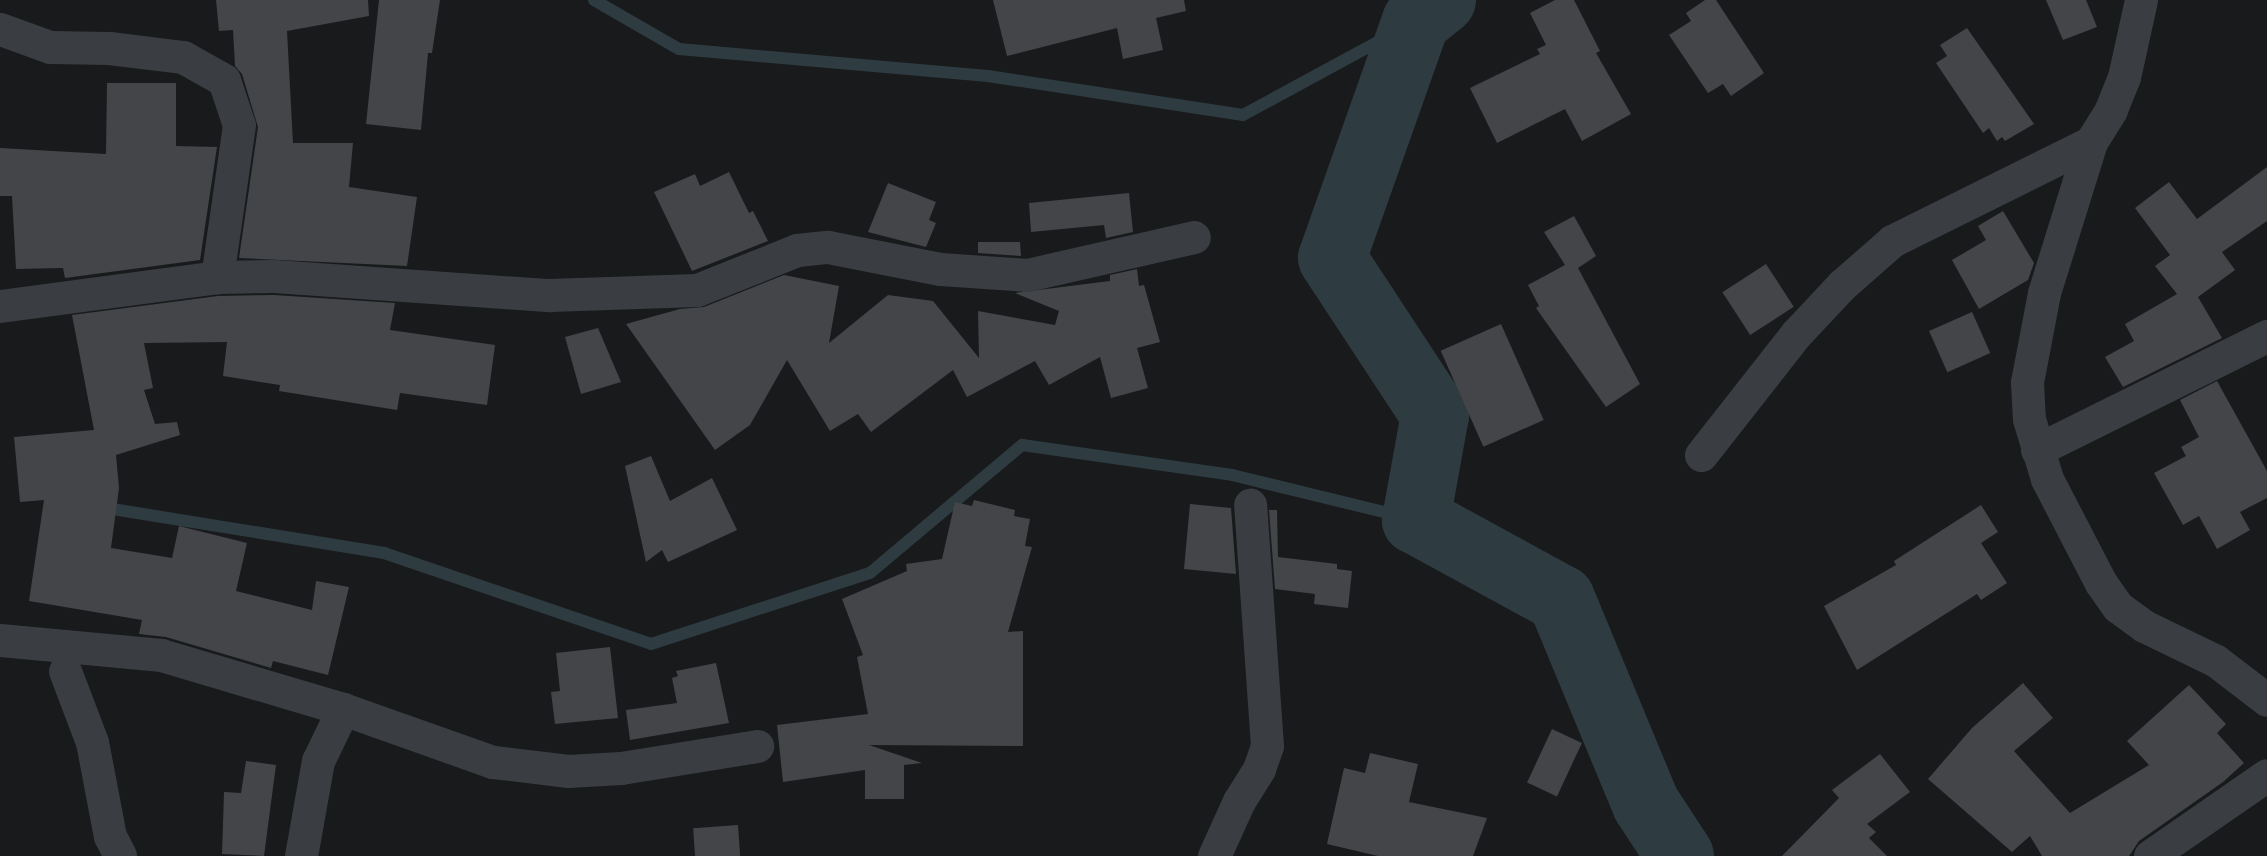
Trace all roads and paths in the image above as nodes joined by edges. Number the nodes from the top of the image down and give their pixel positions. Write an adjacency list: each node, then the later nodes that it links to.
1 (2141, 0): 3 (street)
2 (0, 29): 5 (street)
3 (2091, 142): 8 (street); 9 (street)
4 (1194, 237): 5 (street)
5 (217, 277): 6 (street)
6 (0, 306)
7 (2267, 336): 8 (street)
8 (2037, 450): 13 (street)
9 (1701, 455)
10 (1250, 505): 19 (street)
11 (0, 640): 14 (street)
12 (65, 671): 17 (street)
13 (2267, 700)
14 (343, 710): 15 (street); 18 (street)
15 (757, 746)
16 (2267, 775): 20 (street)
17 (119, 856)
18 (301, 856)
19 (1214, 856)
20 (2150, 856)

